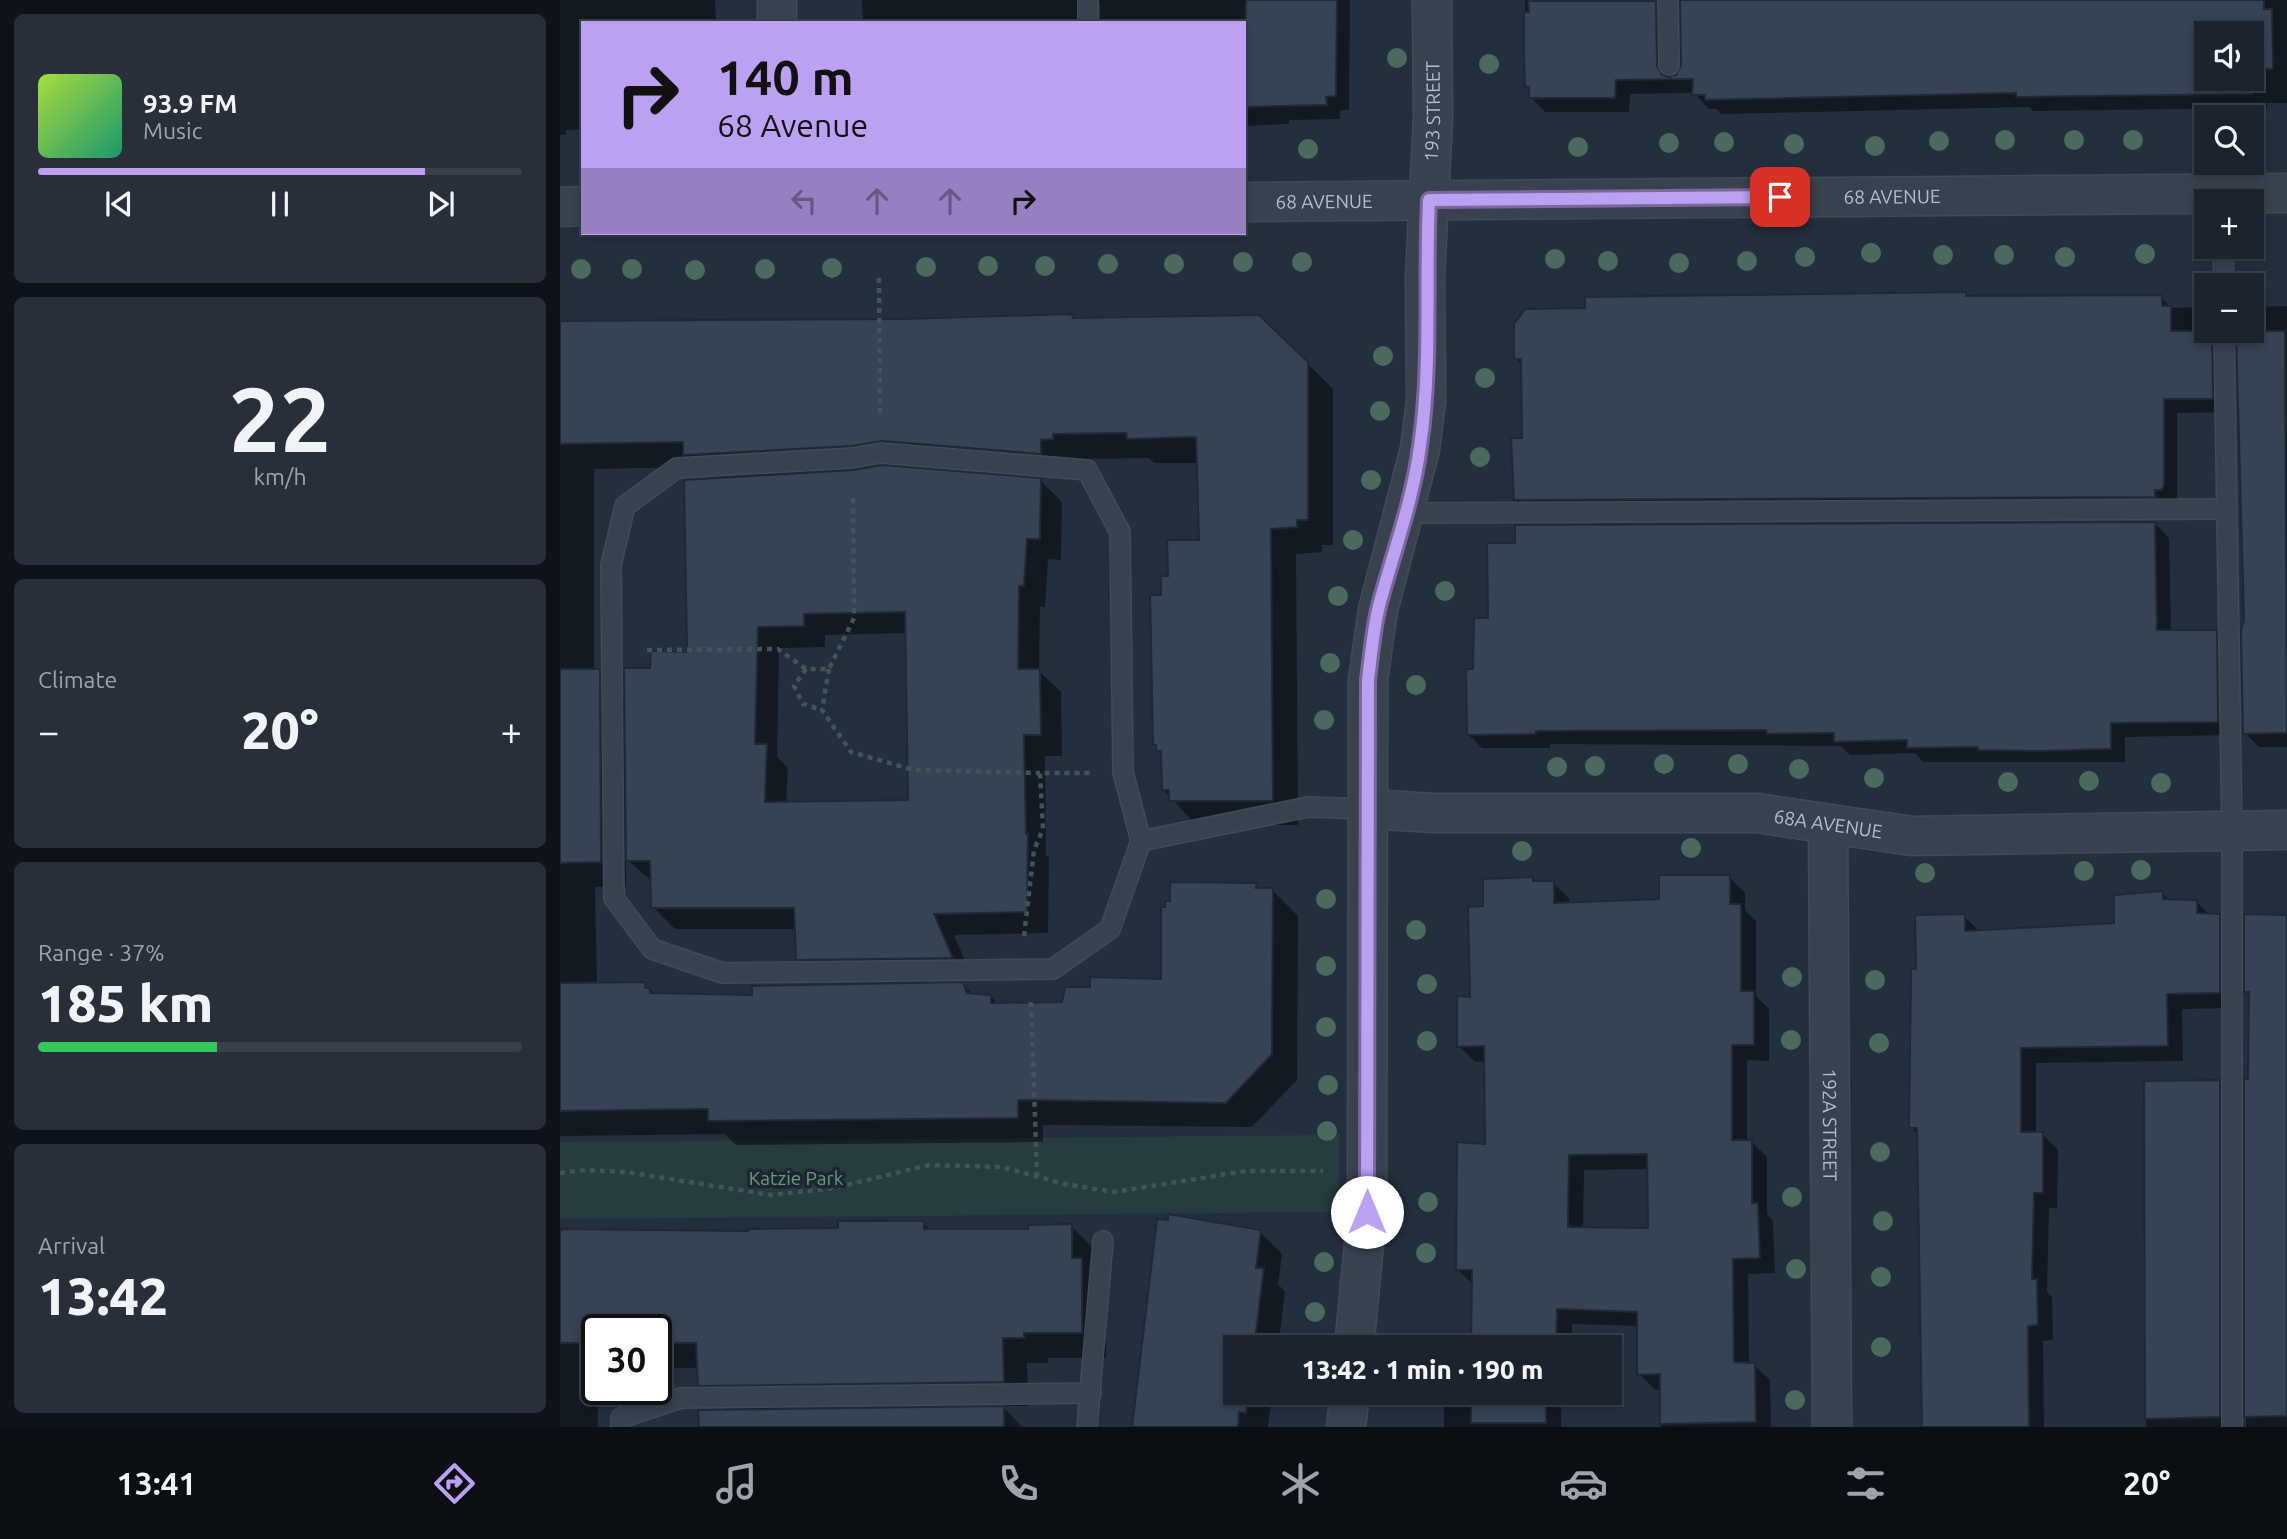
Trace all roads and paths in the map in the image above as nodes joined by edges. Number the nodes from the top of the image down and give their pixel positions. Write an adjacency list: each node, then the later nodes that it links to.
1 (777, 0): 5 (street)
2 (1088, 0): 6 (lane)
3 (1432, 0): 11 (street, 193 STREET)
4 (1668, 0): 7 (lane)
5 (777, 21)
6 (1088, 21)
7 (1668, 65)
8 (2287, 193): 9 (street, 68 AVENUE)
9 (2264, 194)
10 (2194, 197): 11 (street, 68 AVENUE)
11 (1429, 200): 12 (street, 68 AVENUE); 20 (street, 193 STREET)
12 (1246, 202)
13 (581, 206): 14 (street)
14 (560, 207)
15 (879, 278): 17 (path)
16 (2224, 343): 19 (lane)
17 (881, 453): 18 (lane); 25 (lane)
18 (852, 458): 21 (lane); 23 (path)
19 (2227, 509): 20 (lane); 30 (lane)
20 (1406, 513): 27 (street, 193 STREET)
21 (612, 650): 22 (path); 32 (lane)
22 (806, 669): 23 (path); 24 (path)
23 (829, 670): 24 (path)
24 (822, 710): 26 (path)
25 (1122, 772): 26 (path); 31 (lane)
26 (1040, 773): 32 (path)
27 (1369, 809): 28 (street, 68A AVENUE); 31 (lane); 33 (street, 193 STREET)
28 (1828, 824): 30 (street, 68A AVENUE); 43 (street, 192A STREET)
29 (2287, 830): 30 (street, 68A AVENUE)
30 (2232, 832): 44 (lane)
31 (1141, 841): 32 (lane)
32 (1024, 970): 35 (path)
33 (1368, 1169): 35 (path); 37 (street, 193 STREET)
34 (560, 1173): 35 (path)
35 (1037, 1177)
36 (1103, 1241): 38 (lane)
37 (1355, 1335)
38 (1091, 1393): 40 (lane); 41 (lane)
39 (1349, 1405): 42 (street)
40 (621, 1427)
41 (1087, 1427)
42 (1346, 1427)
43 (1832, 1427)
44 (2232, 1427)

